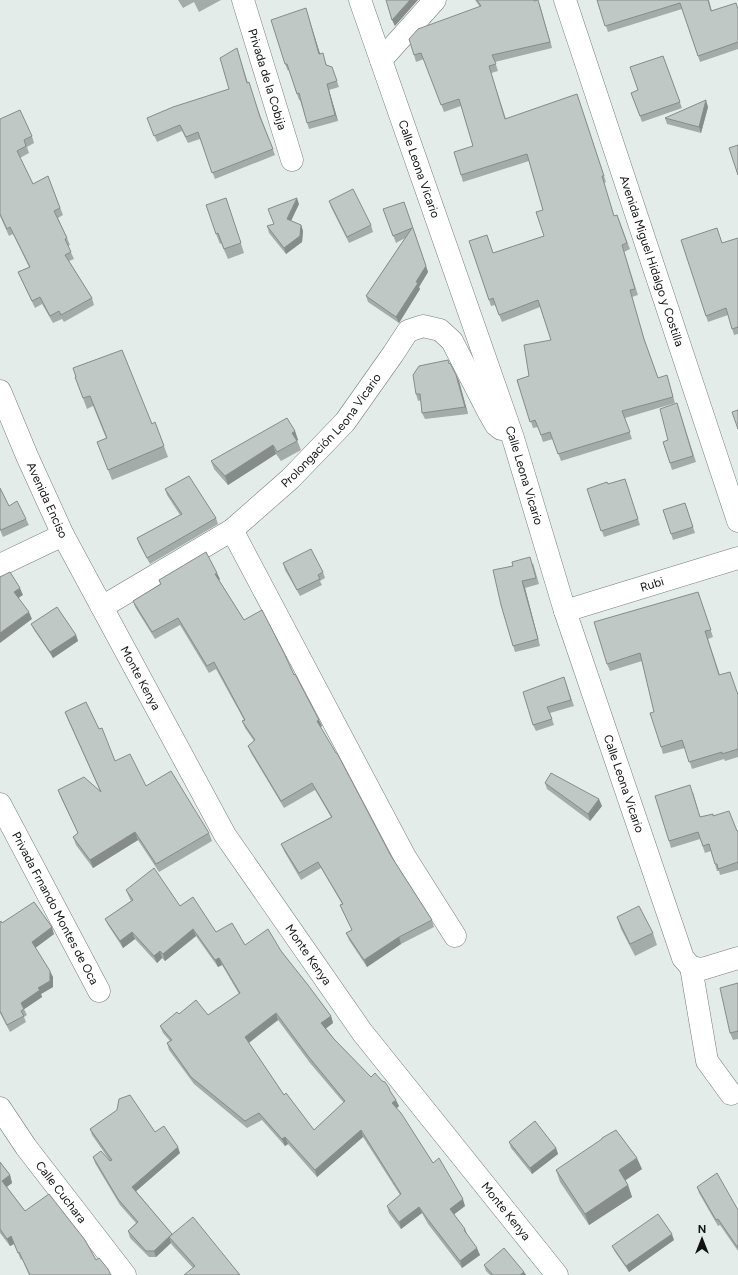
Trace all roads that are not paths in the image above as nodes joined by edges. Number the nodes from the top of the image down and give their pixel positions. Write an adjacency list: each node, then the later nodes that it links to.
1 (243, 0): 6 (street, Privada de la Cobija)
2 (360, 0): 5 (street, Calle Leona Vicario)
3 (435, 0): 5 (street)
4 (565, 0): 9 (street, Avenida Miguel Hidalgo y Costilla)
5 (381, 60): 8 (street, Calle Leona Vicario)
6 (292, 160)
7 (0, 391): 11 (street, Avenida Enciso)
8 (512, 438): 10 (street, Prolongación Leona Vicario); 15 (street, Calle Leona Vicario)
9 (738, 521)
10 (232, 530): 14 (street, Prolongación Leona Vicario); 17 (street)
11 (63, 535): 13 (street); 14 (street, Avenida Enciso)
12 (738, 558): 15 (street, Rubi)
13 (0, 565)
14 (102, 607): 24 (street, Monte Kenya)
15 (565, 611): 19 (street, Calle Leona Vicario)
16 (0, 804): 20 (street, Privada Frnando Montes de Oca)
17 (456, 936)
18 (738, 958): 19 (street)
19 (691, 967): 21 (street)
20 (99, 991)
21 (731, 1094)
22 (0, 1108): 23 (street, Calle Cuchara)
23 (125, 1275)
24 (557, 1275)

